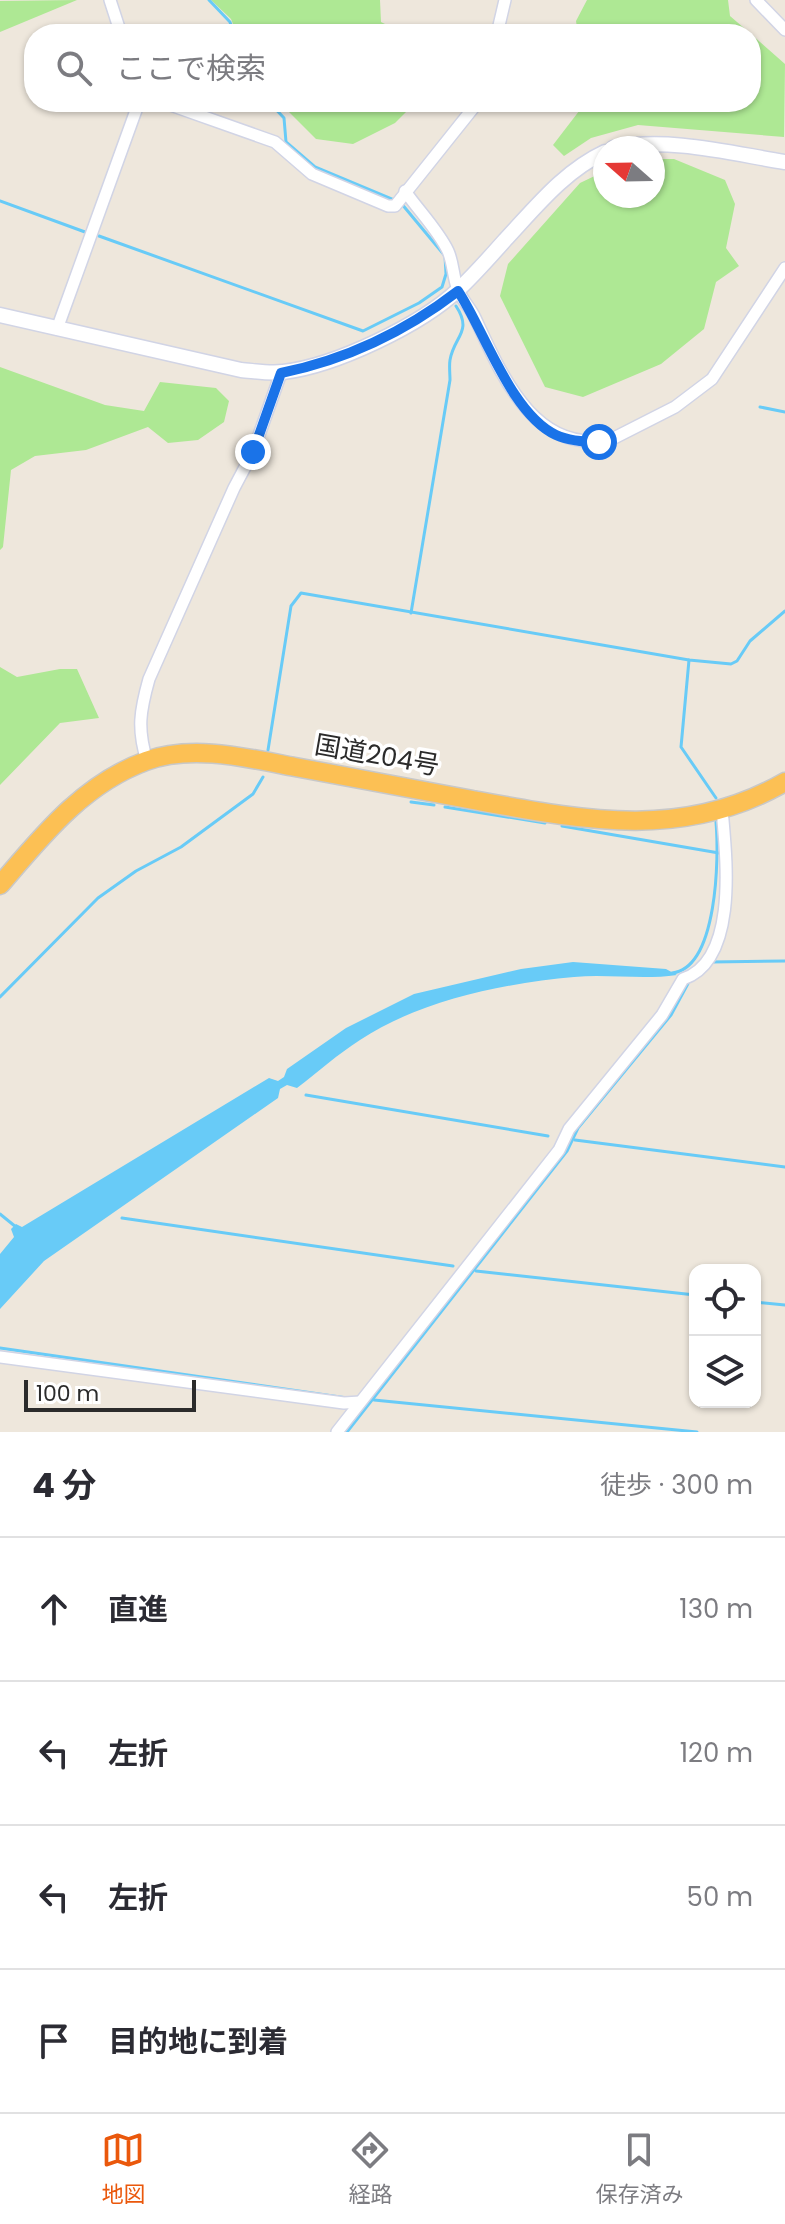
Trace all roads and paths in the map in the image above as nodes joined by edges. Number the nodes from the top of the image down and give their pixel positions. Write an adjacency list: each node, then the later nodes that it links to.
1 (110, 0): 4 (street)
2 (505, 0): 5 (street)
3 (756, 0): 6 (street)
4 (118, 24)
5 (499, 24)
6 (785, 30)
7 (135, 112): 17 (street)
8 (190, 112): 13 (street)
9 (471, 112): 13 (street)
10 (665, 145): 12 (street)
11 (593, 157): 15 (street)
12 (785, 162)
13 (400, 198): 15 (street)
14 (784, 273): 15 (street)
15 (458, 291): 18 (street)
16 (0, 315): 17 (street)
17 (57, 329): 18 (street)
18 (281, 373): 19 (street)
19 (147, 761): 21 (highway, 国道204号); 22 (highway, 国道204号)
20 (785, 782): 21 (highway, 国道204号)
21 (722, 809): 24 (street)
22 (0, 885)
23 (0, 1357): 24 (street)
24 (360, 1402): 25 (street)
25 (337, 1432)

